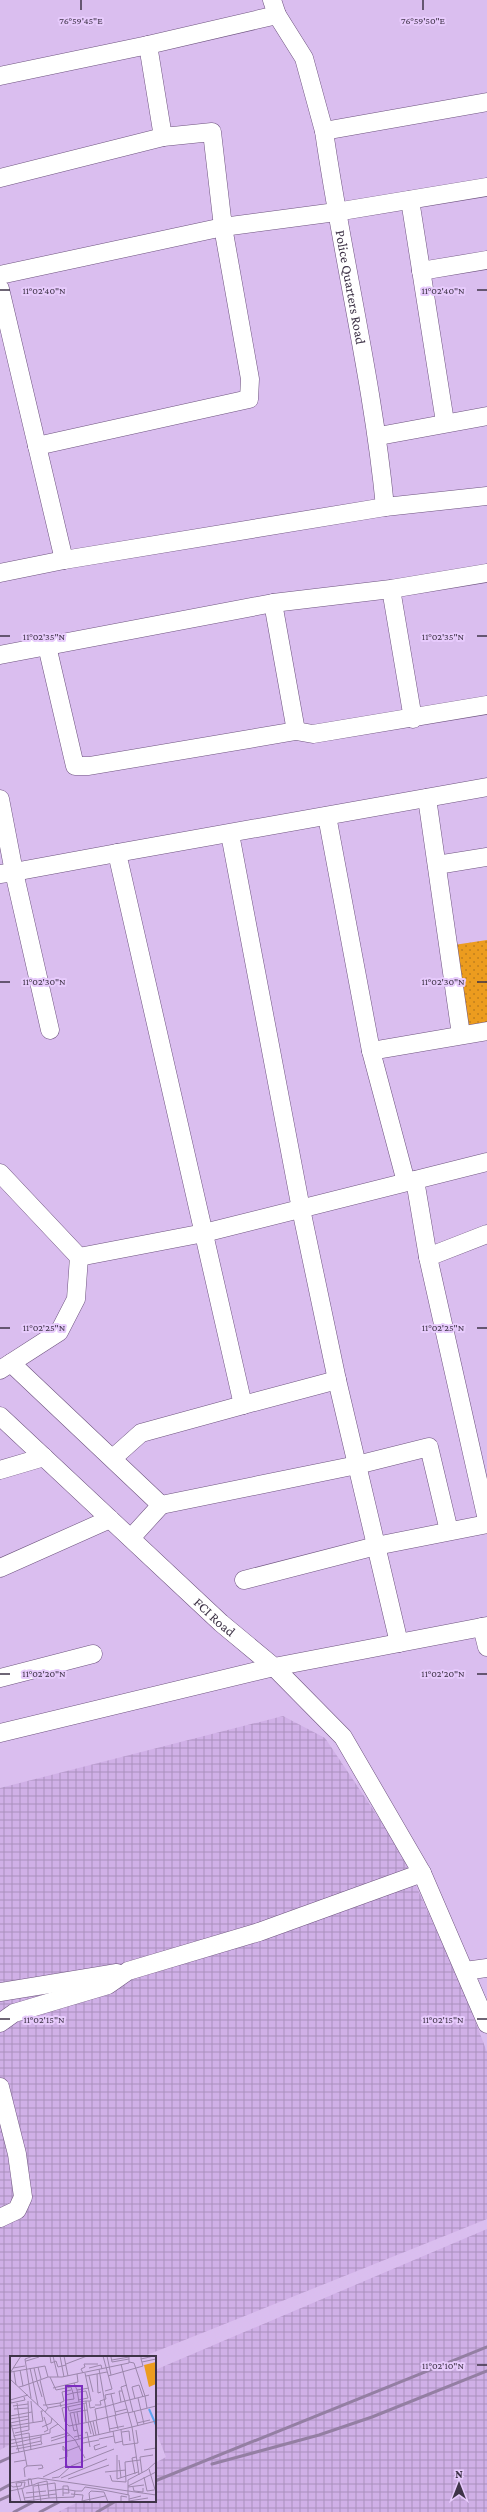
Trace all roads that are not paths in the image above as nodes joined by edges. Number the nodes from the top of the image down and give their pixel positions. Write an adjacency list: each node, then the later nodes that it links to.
1 (275, 7): 2 (street); 5 (street, Police Quarters Road)
2 (148, 45): 3 (street); 6 (street)
3 (0, 76)
4 (487, 102): 5 (street)
5 (324, 131): 10 (street, Police Quarters Road)
6 (163, 137): 7 (street); 11 (street)
7 (0, 178)
8 (487, 187): 9 (street)
9 (410, 200): 10 (street); 13 (street)
10 (336, 212): 11 (street); 18 (street, Police Quarters Road)
11 (223, 227): 14 (street); 19 (street)
12 (487, 260): 13 (street)
13 (421, 271): 17 (street)
14 (0, 275)
15 (0, 289): 19 (street)
16 (487, 416): 17 (street)
17 (445, 422): 18 (street)
18 (378, 436): 21 (street, Police Quarters Road)
19 (37, 446): 22 (street)
20 (487, 496): 21 (street)
21 (385, 507): 22 (street)
22 (64, 560): 23 (street)
23 (0, 573)
24 (487, 573): 25 (street)
25 (391, 589): 26 (street); 30 (street)
26 (273, 603): 27 (street); 31 (street)
27 (47, 646): 28 (street); 31 (street)
28 (0, 655)
29 (487, 705): 30 (street)
30 (414, 719): 31 (street)
31 (296, 731)
32 (487, 788): 33 (street)
33 (427, 798): 35 (street); 39 (street)
34 (0, 799): 40 (street)
35 (327, 816): 36 (street); 44 (street)
36 (230, 834): 37 (street); 48 (street)
37 (117, 853): 40 (street); 49 (street)
38 (487, 857): 39 (street)
39 (437, 865): 43 (street)
40 (7, 873): 41 (street)
41 (50, 1030)
42 (487, 1031): 43 (street)
43 (461, 1035): 44 (street)
44 (371, 1051): 47 (street)
45 (487, 1162): 47 (street)
46 (0, 1174): 51 (street)
47 (411, 1181): 48 (street); 52 (street)
48 (301, 1209): 49 (street); 54 (street)
49 (204, 1233): 51 (street); 55 (street)
50 (487, 1234): 52 (street)
51 (79, 1257): 53 (street)
52 (428, 1257): 63 (street)
53 (5, 1366): 58 (street)
54 (337, 1380): 55 (street); 59 (street)
55 (243, 1405): 58 (street)
56 (0, 1416): 57 (street, FCI Road)
57 (44, 1457): 60 (street); 62 (street, FCI Road)
58 (113, 1458): 61 (street)
59 (357, 1465): 61 (street); 65 (street); 67 (street)
60 (0, 1470)
61 (161, 1505): 66 (street)
62 (110, 1520): 66 (street, FCI Road); 68 (street)
63 (487, 1520)
64 (487, 1524): 65 (street)
65 (449, 1531): 67 (street)
66 (131, 1538): 74 (street, FCI Road)
67 (376, 1546): 69 (street); 71 (street)
68 (0, 1568)
69 (244, 1580)
70 (485, 1626): 71 (street); 72 (street)
71 (399, 1643): 74 (street)
72 (487, 1648)
73 (93, 1654): 75 (street)
74 (274, 1667): 76 (street); 77 (street, FCI Road)
75 (0, 1678)
76 (0, 1733)
77 (422, 1873): 79 (street); 80 (street, FCI Road)
78 (487, 1968): 80 (street)
79 (128, 1971): 81 (street); 82 (street)
80 (465, 1971): 83 (street, FCI Road)
81 (0, 1992)
82 (0, 2023)
83 (487, 2024)
84 (0, 2087): 85 (street)
85 (0, 2218)

